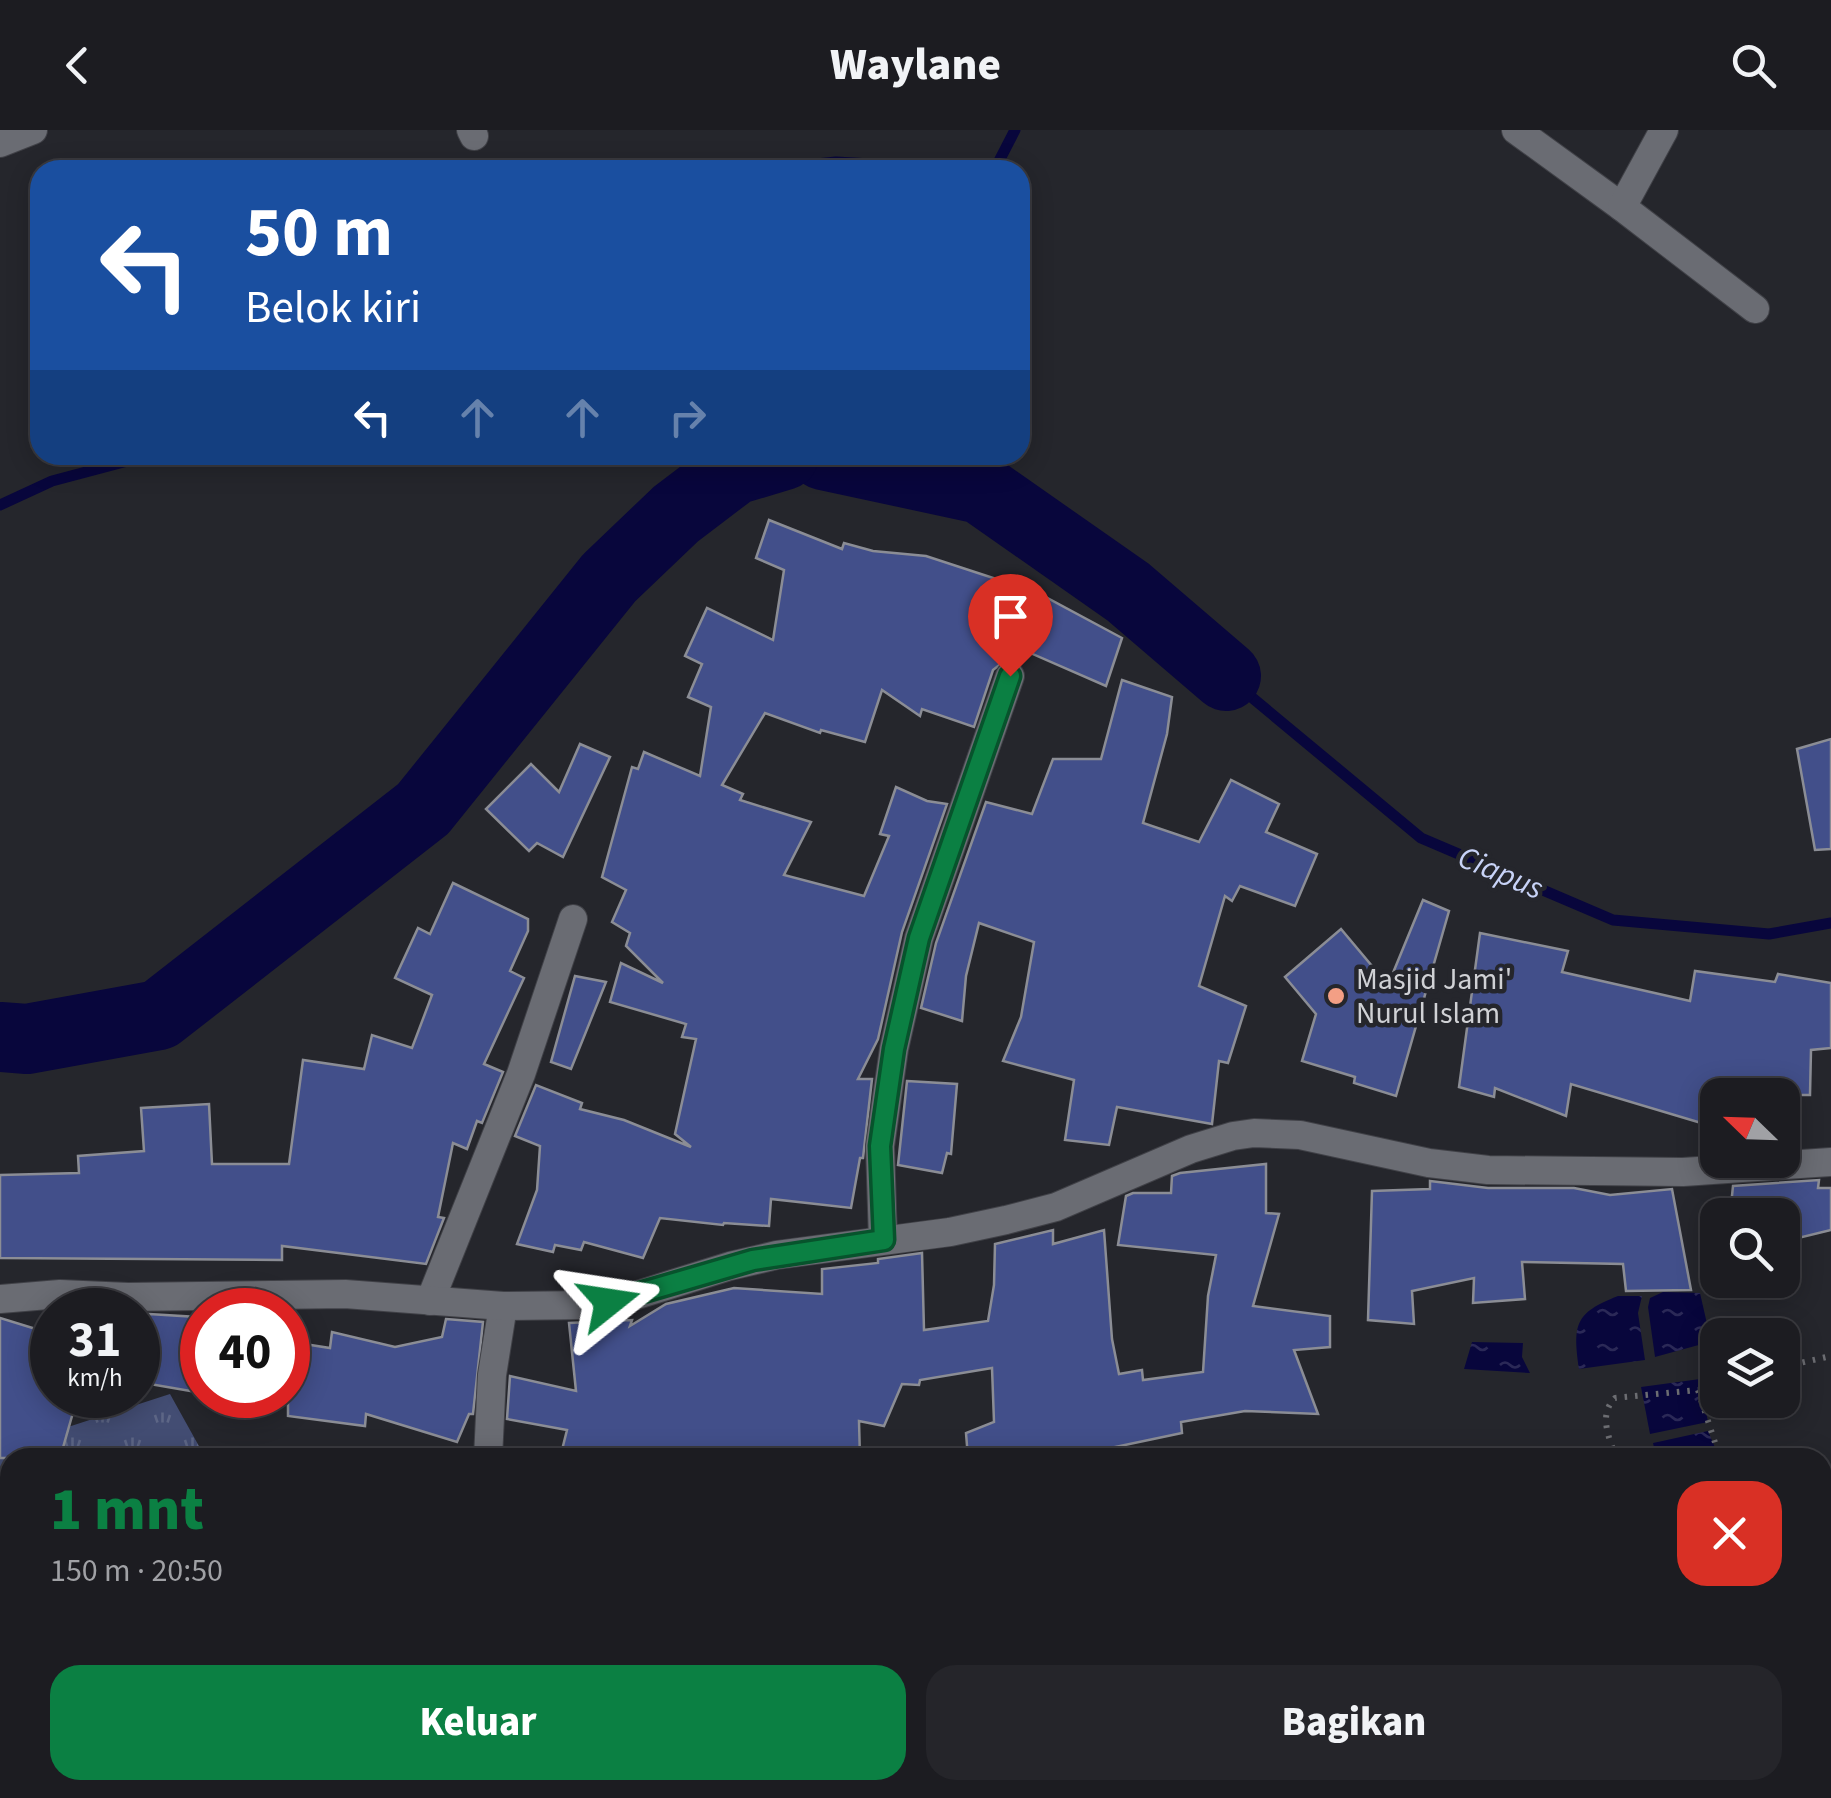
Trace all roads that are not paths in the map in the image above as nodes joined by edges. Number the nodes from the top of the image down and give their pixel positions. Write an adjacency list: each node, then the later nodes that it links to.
1 (33, 130): 4 (street)
2 (1516, 130): 5 (street)
3 (1664, 130): 5 (street)
4 (0, 143)
5 (1622, 206): 6 (street)
6 (1756, 310)
7 (1010, 676): 10 (street)
8 (573, 919): 12 (street)
9 (1831, 1162): 10 (street)
10 (884, 1240): 13 (street)
11 (0, 1299): 12 (street)
12 (430, 1301): 13 (street)
13 (503, 1306): 14 (street)
14 (488, 1448)

